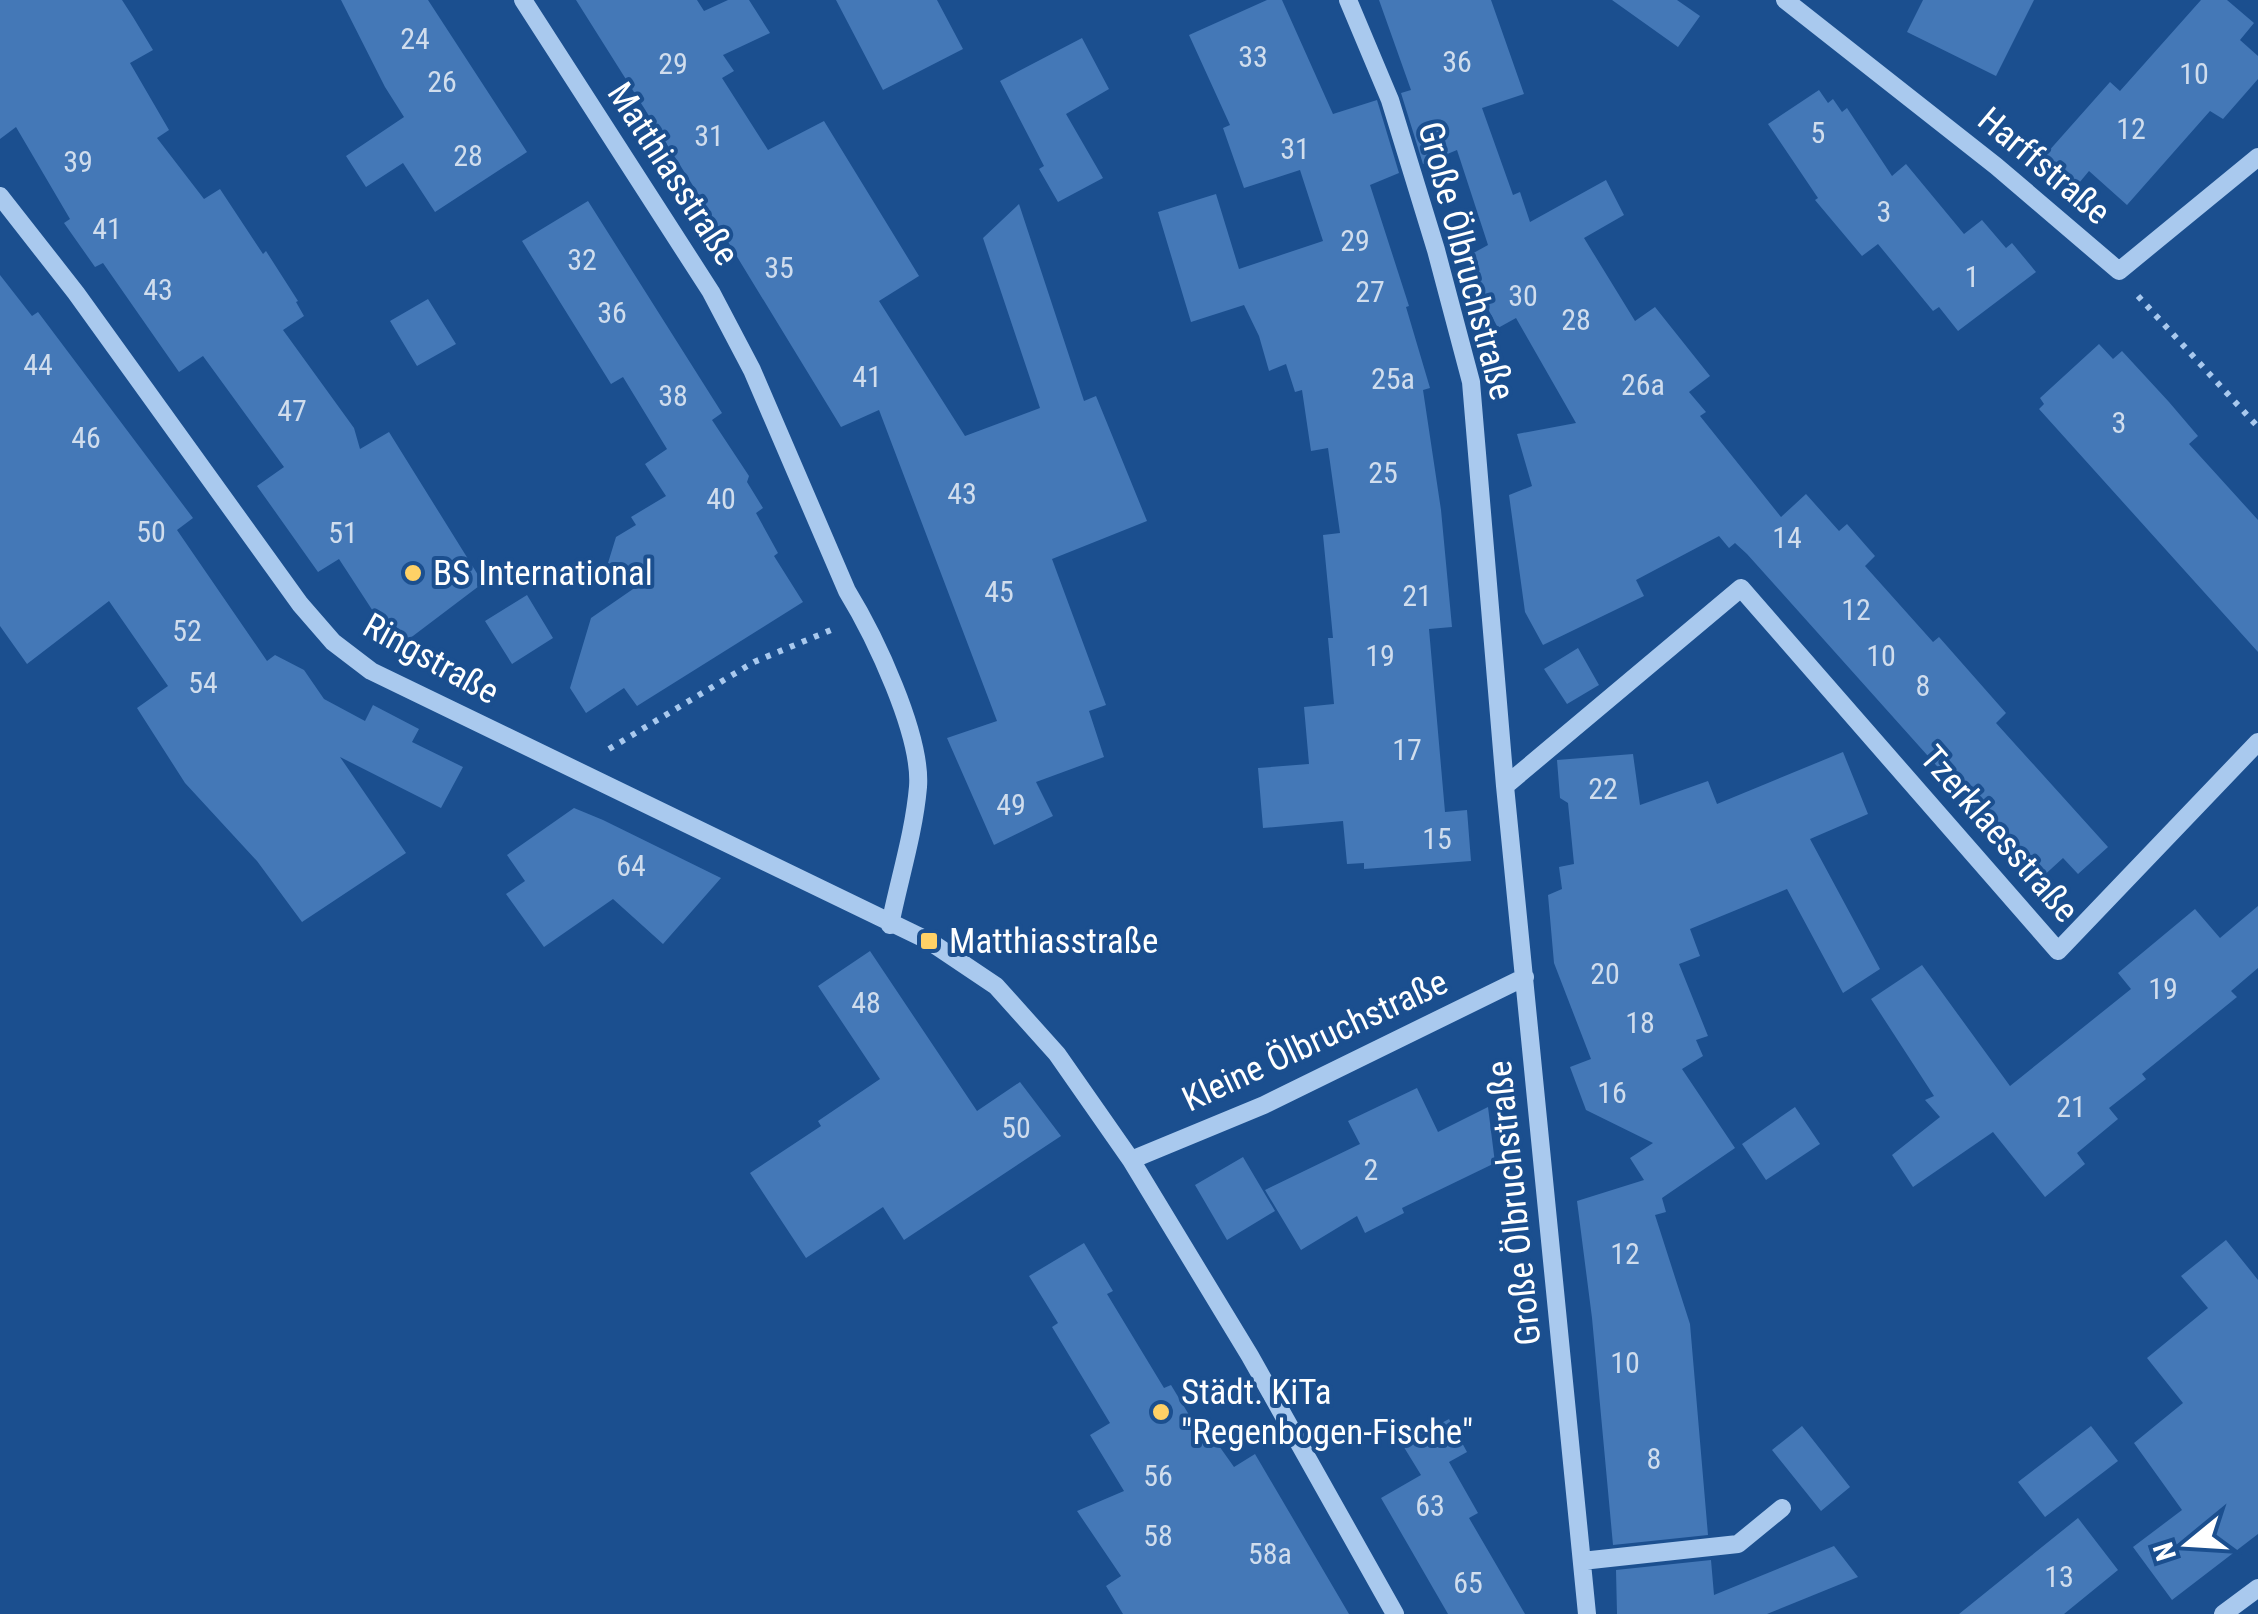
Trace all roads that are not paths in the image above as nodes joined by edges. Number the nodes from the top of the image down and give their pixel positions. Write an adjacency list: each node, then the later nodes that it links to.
1 (522, 0): 8 (street, Matthiasstraße)
2 (1348, 0): 7 (street, Große Ölbruchstraße)
3 (1785, 0): 4 (street, Harffstraße)
4 (2258, 157)
5 (0, 196): 8 (street, Ringstraße)
6 (2258, 742): 7 (street, Tzerklaesstraße)
7 (1505, 786): 9 (street, Große Ölbruchstraße)
8 (890, 925): 10 (street)
9 (1525, 978): 10 (street, Kleine Ölbruchstraße); 12 (street, Große Ölbruchstraße)
10 (1131, 1160): 14 (street)
11 (1782, 1508): 12 (street)
12 (1582, 1562): 15 (street, Große Ölbruchstraße)
13 (2258, 1588): 16 (street)
14 (1395, 1614)
15 (1588, 1614)
16 (2223, 1614)

